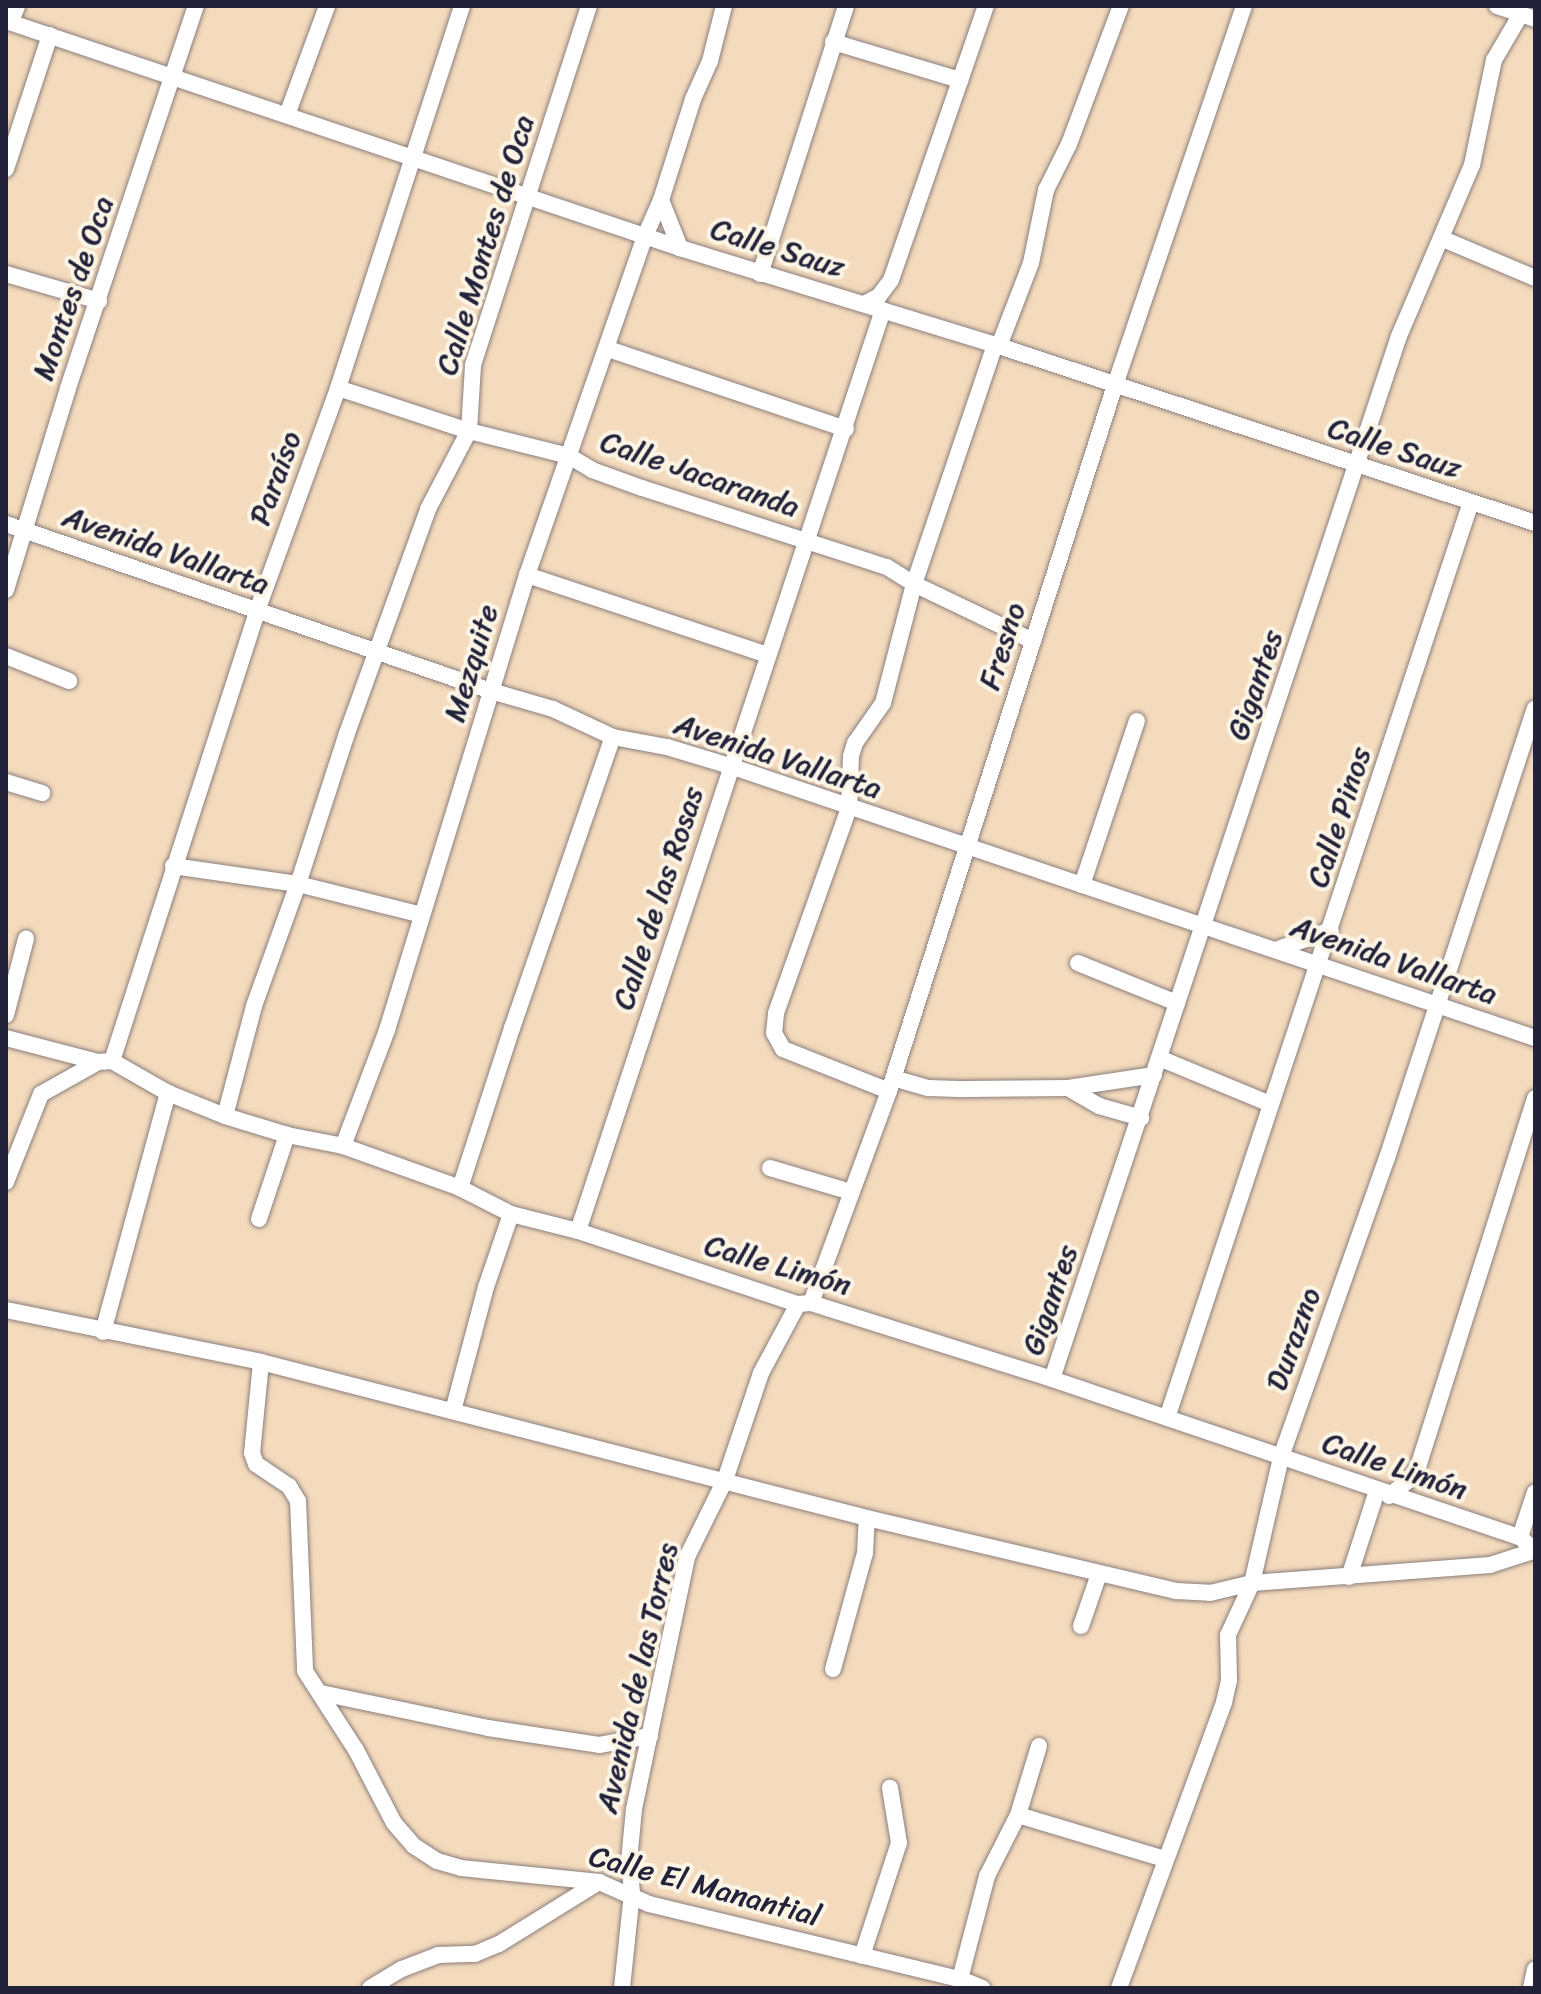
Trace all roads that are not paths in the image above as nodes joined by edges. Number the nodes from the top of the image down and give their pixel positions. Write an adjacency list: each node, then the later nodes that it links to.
1 (196, 6): 15 (street, Montes de Oca)
2 (327, 6): 17 (street)
3 (462, 6): 18 (street, Paraíso)
4 (589, 6): 20 (street, Calle Montes de Oca)
5 (724, 6): 21 (street, Mezquite)
6 (846, 6): 14 (street)
7 (986, 6): 16 (street)
8 (1121, 6): 32 (street)
9 (1244, 6): 34 (street, Fresno)
10 (1497, 6): 12 (street)
11 (11, 16): 13 (street, Calle Sauz)
12 (1528, 17): 23 (street, Gigantes)
13 (50, 35): 15 (street, Calle Sauz); 19 (street)
14 (833, 42): 16 (street); 26 (street)
15 (174, 78): 17 (street, Calle Sauz); 29 (street, Montes de Oca)
16 (960, 80): 28 (street)
17 (287, 115): 18 (street, Calle Sauz)
18 (412, 158): 20 (street, Calle Sauz); 35 (street, Paraíso)
19 (6, 169)
20 (528, 195): 22 (street, Calle Sauz); 37 (street, Calle Montes de Oca)
21 (661, 200): 22 (street, Mezquite); 24 (street)
22 (645, 236): 24 (street, Calle Sauz); 33 (street, Mezquite)
23 (1443, 239): 27 (street); 39 (street, Gigantes)
24 (680, 248): 26 (street, Calle Sauz)
25 (6, 274): 29 (street)
26 (760, 274): 30 (street, Calle Sauz)
27 (1535, 278)
28 (891, 280): 30 (street); 31 (street)
29 (99, 301): 43 (street, Montes de Oca)
30 (864, 304): 31 (street, Calle Sauz)
31 (890, 312): 32 (street, Calle Sauz); 36 (street, Calle de las Rosas)
32 (997, 346): 34 (street, Calle Sauz); 46 (street)
33 (608, 349): 36 (street); 38 (street, Mezquite)
34 (1115, 385): 39 (street, Calle Sauz); 49 (street, Fresno)
35 (338, 388): 37 (street, Calle Jacaranda); 48 (street, Paraíso)
36 (846, 429): 44 (street, Calle de las Rosas)
37 (469, 431): 38 (street, Calle Jacaranda); 50 (street, Calle Montes de Oca)
38 (569, 456): 44 (street, Calle Jacaranda); 45 (street, Mezquite)
39 (1359, 465): 40 (street, Calle Sauz); 67 (street, Gigantes)
40 (1471, 502): 41 (street, Calle Sauz); 68 (street, Calle Pinos)
41 (1535, 523)
42 (6, 524): 43 (street, Avenida Vallarta)
43 (23, 530): 47 (street, Montes de Oca); 48 (street, Avenida Vallarta)
44 (807, 540): 46 (street, Calle Jacaranda); 51 (street, Calle de las Rosas)
45 (527, 575): 51 (street); 54 (street, Mezquite)
46 (914, 584): 49 (street, Calle Jacaranda); 61 (street)
47 (6, 590)
48 (257, 611): 50 (street, Avenida Vallarta); 63 (street, Paraíso)
49 (1033, 641): 62 (street, Fresno)
50 (377, 650): 54 (street, Avenida Vallarta); 64 (street, Calle Montes de Oca)
51 (768, 655): 58 (street, Calle de las Rosas)
52 (6, 656): 53 (street)
53 (69, 681)
54 (491, 691): 57 (street, Avenida Vallarta); 66 (street, Mezquite)
55 (1535, 709): 74 (street, Durazno)
56 (1137, 721): 65 (street)
57 (613, 737): 58 (street, Avenida Vallarta); 92 (street)
58 (730, 766): 61 (street, Avenida Vallarta); 96 (street, Calle de las Rosas)
59 (6, 782): 60 (street)
60 (42, 793)
61 (849, 808): 62 (street, Avenida Vallarta); 81 (street)
62 (965, 848): 65 (street, Avenida Vallarta); 81 (street, Fresno)
63 (173, 866): 64 (street); 79 (street, Paraíso)
64 (298, 884): 66 (street); 86 (street, Calle Montes de Oca)
65 (1082, 885): 67 (street, Avenida Vallarta)
66 (422, 915): 89 (street, Mezquite)
67 (1204, 924): 70 (street, Avenida Vallarta); 73 (street, Gigantes)
68 (1331, 930): 70 (street); 72 (street, Calle Pinos)
69 (26, 939): 75 (street)
70 (1278, 949): 72 (street, Avenida Vallarta)
71 (1078, 963): 73 (street)
72 (1320, 963): 74 (street, Avenida Vallarta); 85 (street, Calle Pinos)
73 (1177, 1003): 78 (street, Gigantes)
74 (1439, 1005): 77 (street, Avenida Vallarta); 104 (street, Durazno)
75 (6, 1015)
76 (6, 1038): 79 (street, Calle Limón)
77 (1535, 1038)
78 (1159, 1058): 80 (street, Gigantes); 85 (street)
79 (105, 1062): 83 (street, Calle Limón); 91 (street)
80 (1154, 1075): 82 (street); 87 (street, Gigantes)
81 (891, 1084): 82 (street); 93 (street, Fresno)
82 (1068, 1088): 87 (street)
83 (168, 1093): 86 (street, Calle Limón); 99 (street)
84 (1535, 1098): 105 (street)
85 (1270, 1104): 103 (street, Calle Pinos)
86 (225, 1116): 88 (street, Calle Limón)
87 (1141, 1118): 101 (street, Gigantes)
88 (287, 1135): 89 (street, Calle Limón); 95 (street)
89 (343, 1146): 92 (street, Calle Limón)
90 (770, 1168): 93 (street)
91 (6, 1182)
92 (460, 1188): 94 (street, Calle Limón)
93 (851, 1192): 97 (street, Fresno)
94 (511, 1214): 96 (street, Calle Limón); 102 (street)
95 (259, 1219)
96 (578, 1231): 97 (street, Calle Limón)
97 (805, 1304): 101 (street, Calle Limón); 106 (street, Avenida de las Torres)
98 (6, 1310): 99 (street)
99 (103, 1332): 100 (street)
100 (261, 1362): 102 (street); 118 (street)
101 (1052, 1379): 103 (street, Calle Limón)
102 (453, 1411): 106 (street)
103 (1167, 1418): 104 (street, Calle Limón)
104 (1281, 1457): 108 (street, Calle Limón); 115 (street, Durazno)
105 (1418, 1467): 108 (street); 109 (street)
106 (725, 1480): 110 (street); 119 (street, Avenida de las Torres)
107 (1535, 1492): 111 (street)
108 (1383, 1494): 109 (street, Calle Limón); 114 (street)
109 (1424, 1507): 111 (street, Calle Limón)
110 (867, 1518): 113 (street); 117 (street)
111 (1520, 1537): 112 (street, Calle Limón)
112 (1534, 1551): 114 (street)
113 (1099, 1574): 115 (street); 116 (street)
114 (1349, 1577): 115 (street)
115 (1252, 1583): 123 (street, Durazno)
116 (1081, 1626)
117 (833, 1669)
118 (321, 1693): 119 (street); 124 (street, Calle El Manantial)
119 (650, 1736): 125 (street, Avenida de las Torres)
120 (1039, 1746): 122 (street)
121 (890, 1788): 126 (street)
122 (1018, 1815): 123 (street); 128 (street)
123 (1165, 1859): 132 (street, Durazno)
124 (599, 1882): 125 (street, Calle El Manantial); 129 (street)
125 (632, 1893): 126 (street, Calle El Manantial); 130 (street, Avenida de las Torres)
126 (862, 1956): 128 (street, Calle El Manantial)
127 (1535, 1969): 133 (street)
128 (960, 1979): 131 (street, Calle El Manantial)
129 (370, 1988)
130 (622, 1988)
131 (982, 1988)
132 (1119, 1988)
133 (1531, 1988)

